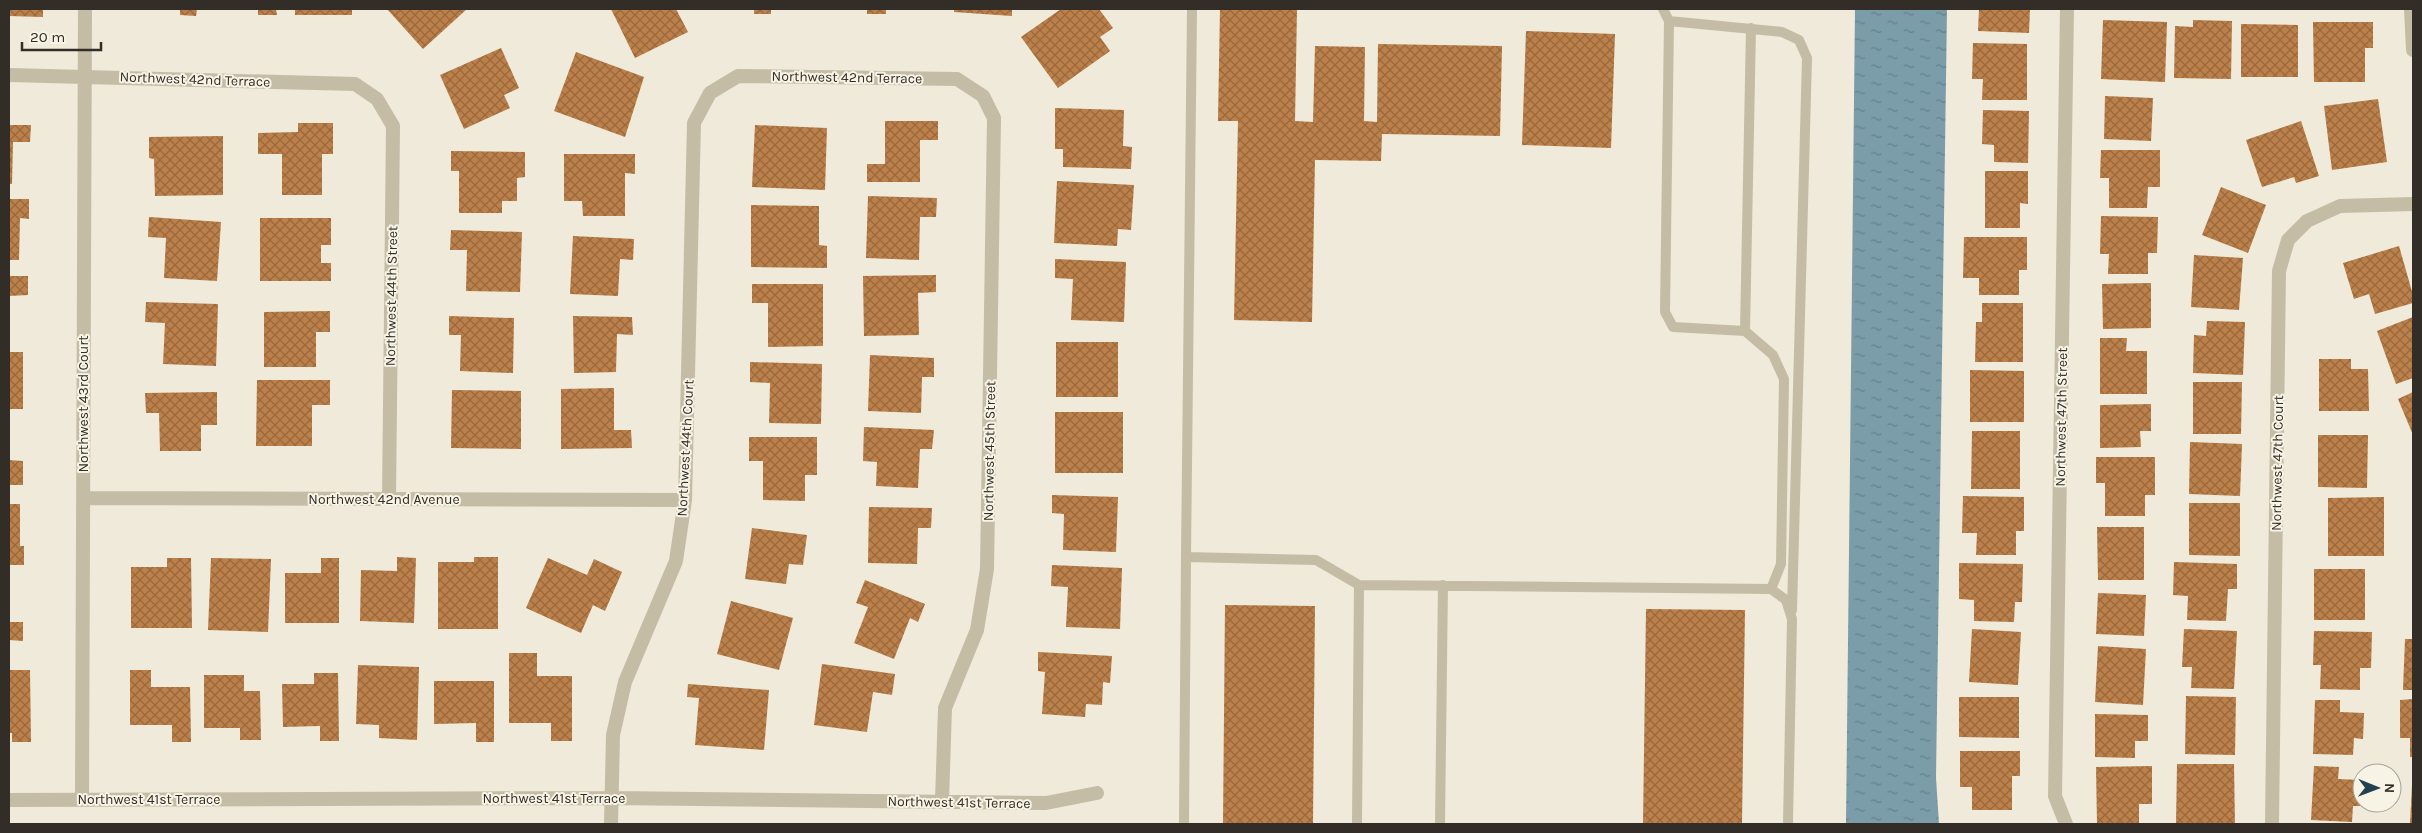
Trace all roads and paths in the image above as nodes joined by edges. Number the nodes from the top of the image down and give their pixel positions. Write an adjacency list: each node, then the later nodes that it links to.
1 (85, 9): 10 (street, Northwest 43rd Court)
2 (1192, 9): 19 (lane)
3 (1663, 9): 6 (lane)
4 (2066, 9): 34 (street, Northwest 47th Street)
5 (2412, 9): 8 (street)
6 (1669, 21): 7 (lane); 15 (lane)
7 (1751, 28): 15 (lane); 23 (lane)
8 (2413, 50)
9 (9, 75): 10 (street, Northwest 42nd Terrace)
10 (83, 76): 13 (street, Northwest 42nd Terrace); 16 (street, Northwest 43rd Court)
11 (710, 93): 12 (street, Northwest 42nd Terrace); 18 (street, Northwest 44th Court)
12 (983, 96): 28 (street, Northwest 45th Street)
13 (377, 98): 17 (street, Northwest 44th Street)
14 (2413, 204): 35 (street, Northwest 47th Court)
15 (1745, 332): 22 (lane)
16 (83, 498): 17 (street, Northwest 42nd Avenue); 27 (street, Northwest 43rd Court)
17 (389, 498): 18 (street, Northwest 42nd Avenue)
18 (685, 500): 25 (street, Northwest 44th Court)
19 (1186, 556): 20 (lane); 30 (lane)
20 (1359, 585): 21 (lane); 31 (lane)
21 (1443, 585): 22 (lane); 32 (lane)
22 (1770, 589): 23 (lane)
23 (1792, 619): 33 (lane)
24 (1097, 793): 28 (street, Northwest 41st Terrace)
25 (611, 798): 27 (street, Northwest 41st Terrace); 28 (street, Northwest 41st Terrace); 29 (street, Northwest 44th Court)
26 (9, 800): 27 (street, Northwest 41st Terrace)
27 (82, 800)
28 (942, 801)
29 (610, 824)
30 (1184, 824)
31 (1357, 824)
32 (1440, 824)
33 (1788, 824)
34 (2066, 824)
35 (2272, 824)

